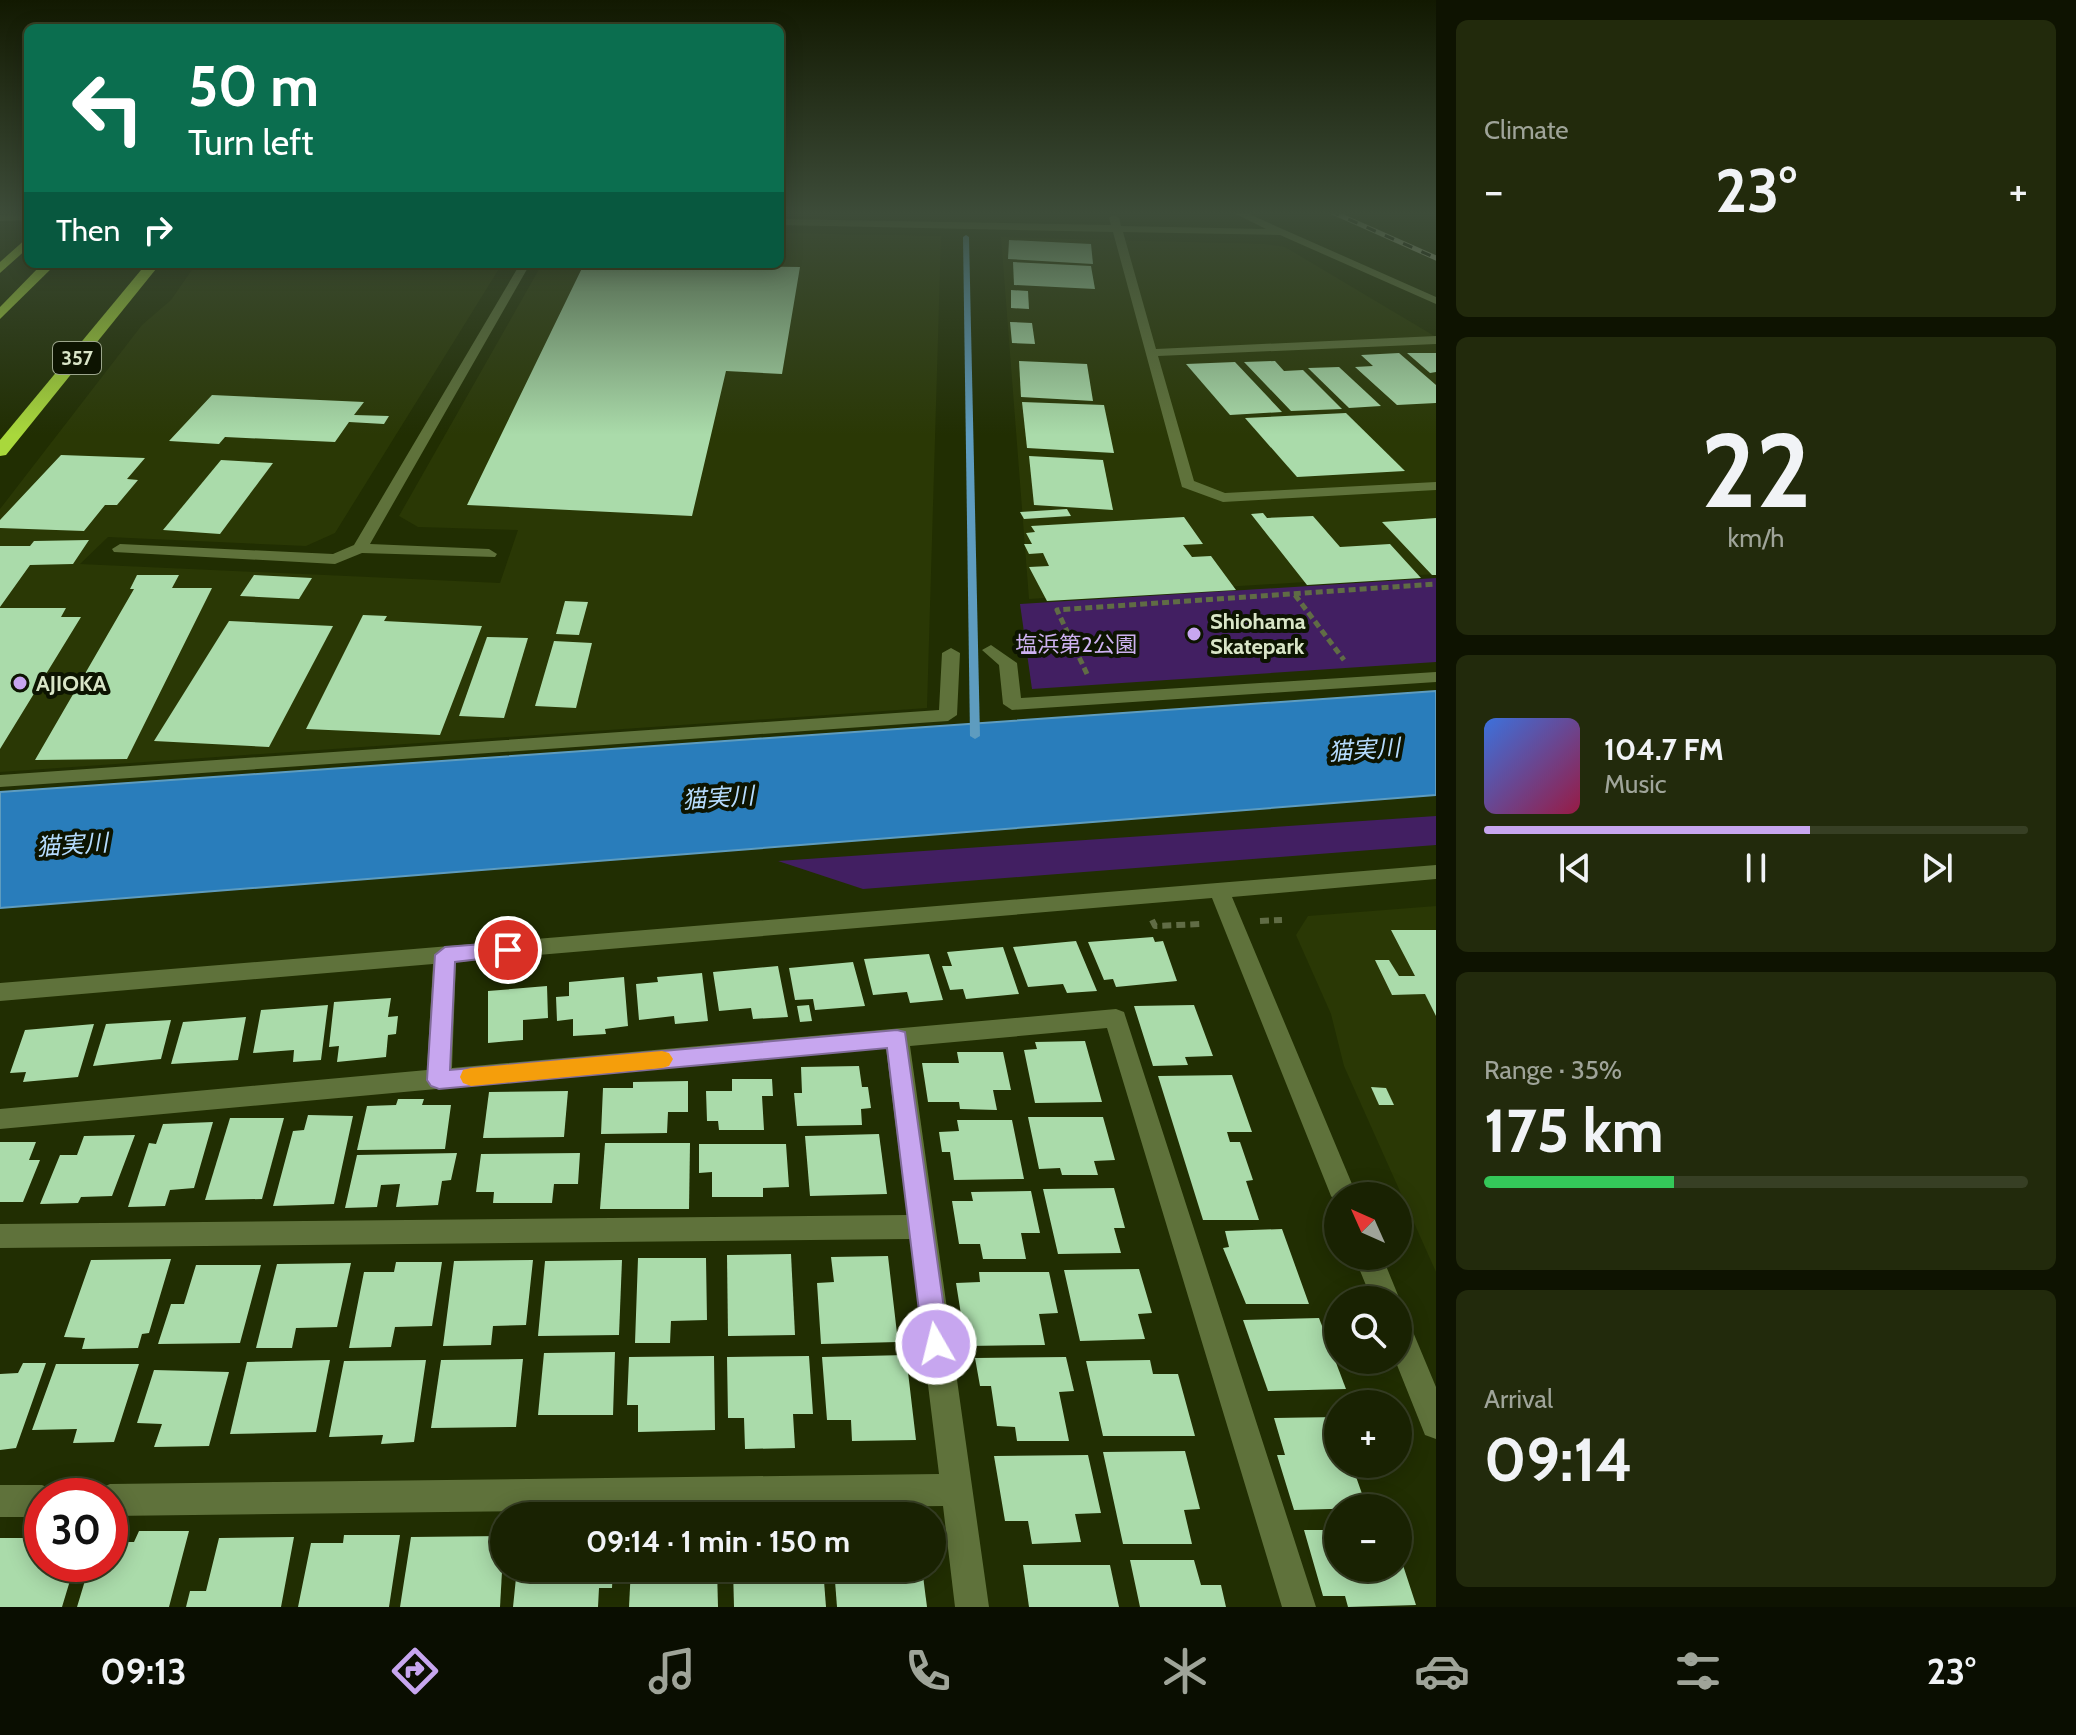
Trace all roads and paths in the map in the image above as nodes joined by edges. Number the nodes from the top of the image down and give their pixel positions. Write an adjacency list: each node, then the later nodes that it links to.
1 (28, 286): 9 (highway)
2 (135, 286): 12 (highway, 357)
3 (512, 286): 14 (street)
4 (1133, 286): 11 (street)
5 (1384, 286): 8 (street)
6 (1404, 286): 7 (street)
7 (1436, 301)
8 (1436, 311)
9 (0, 315)
10 (1436, 340): 11 (street)
11 (1151, 353): 13 (street)
12 (0, 451)
13 (1436, 486)
14 (360, 548): 15 (street); 16 (street)
15 (120, 549)
16 (489, 554)
17 (1436, 584): 18 (path)
18 (1294, 594): 21 (path); 22 (path)
19 (991, 650): 23 (street)
20 (951, 653): 24 (street)
21 (1344, 660)
22 (1087, 674)
23 (1436, 677)
24 (0, 781)
25 (1436, 872): 26 (street)
26 (1219, 890): 27 (street); 32 (street)
27 (445, 955): 28 (street); 30 (street)
28 (0, 992)
29 (897, 1038): 30 (street); 33 (street); 42 (street)
30 (439, 1080): 31 (street)
31 (0, 1119)
32 (1338, 1182)
33 (920, 1227): 34 (street); 37 (street)
34 (0, 1236)
35 (1412, 1365): 36 (street)
36 (1436, 1424)
37 (956, 1490): 38 (street); 41 (street)
38 (128, 1500)
39 (0, 1501): 40 (street)
40 (24, 1501)
41 (972, 1607)
42 (1299, 1607)

